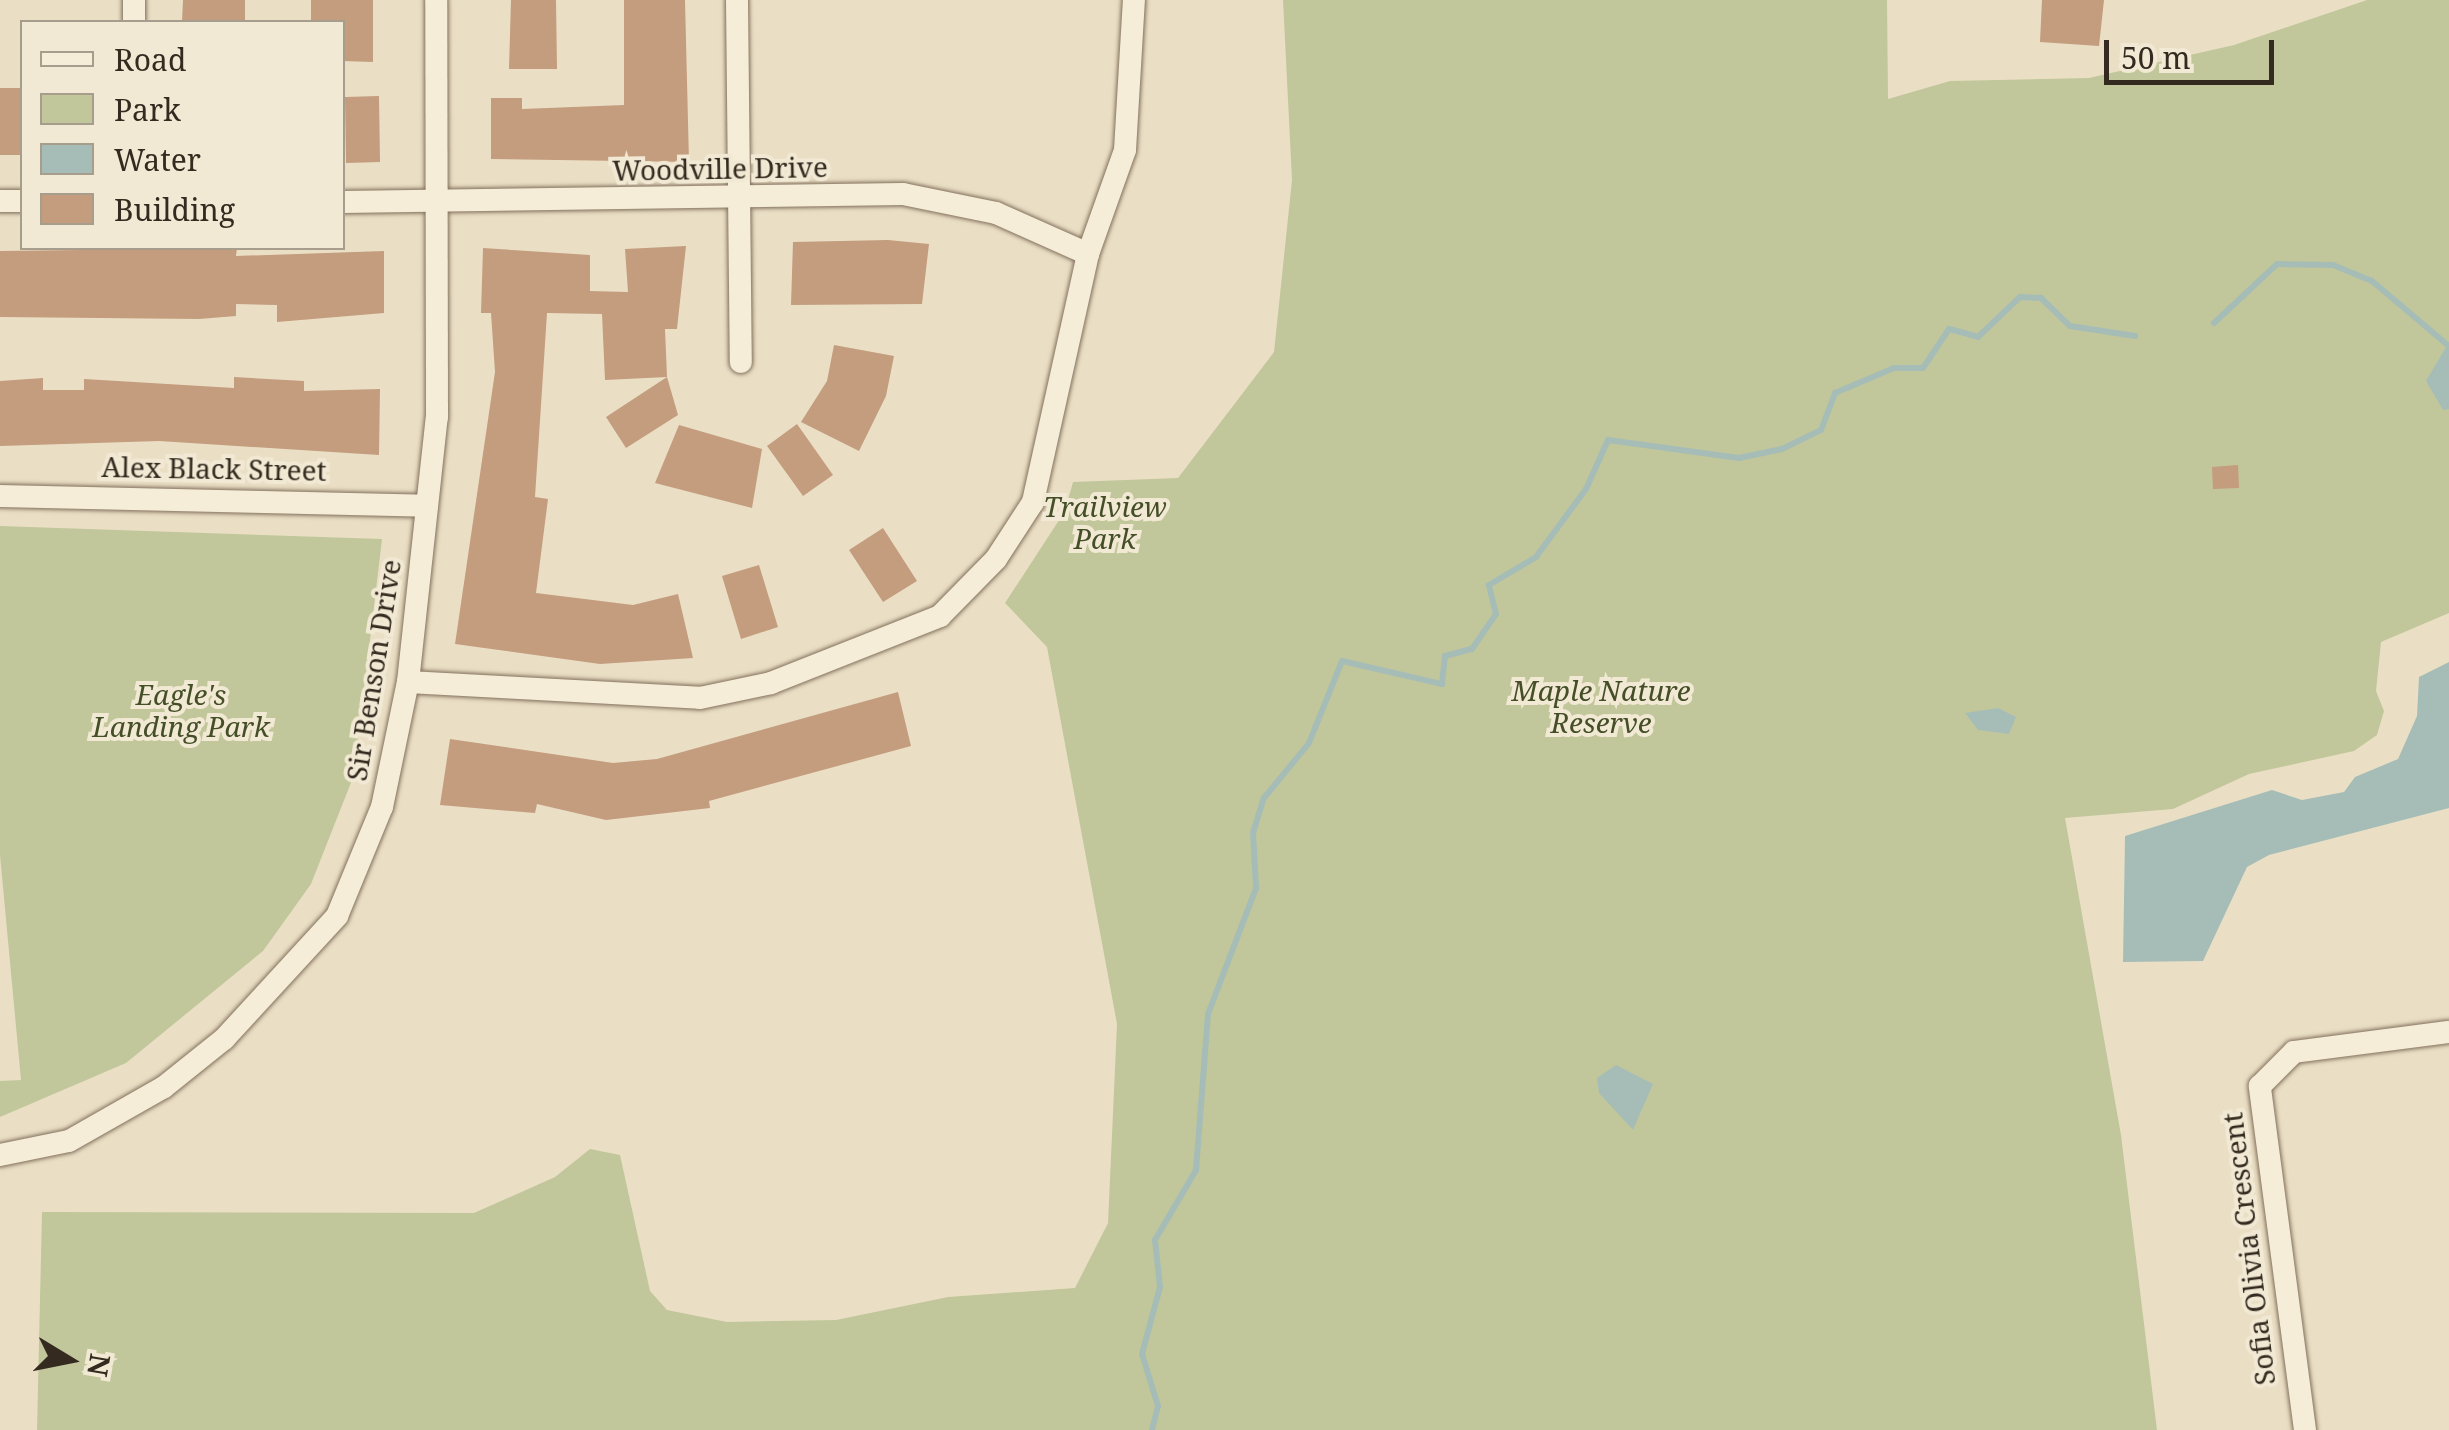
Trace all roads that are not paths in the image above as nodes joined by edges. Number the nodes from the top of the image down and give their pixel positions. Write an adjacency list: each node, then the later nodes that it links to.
1 (436, 0): 6 (street, Sir Benson Drive)
2 (738, 0): 4 (street)
3 (1134, 0): 7 (street)
4 (742, 196): 6 (street, Woodville Drive); 7 (street, Woodville Drive); 8 (street)
5 (345, 202): 6 (street, Woodville Drive)
6 (436, 203): 10 (street, Sir Benson Drive)
7 (1088, 254): 11 (street)
8 (741, 362)
9 (0, 496): 10 (street, Alex Black Street)
10 (426, 506): 11 (street, Sir Benson Drive)
11 (408, 682): 13 (street, Sir Benson Drive)
12 (2449, 1032): 14 (street, Sofia Olivia Crescent)
13 (0, 1155)
14 (2305, 1430)

